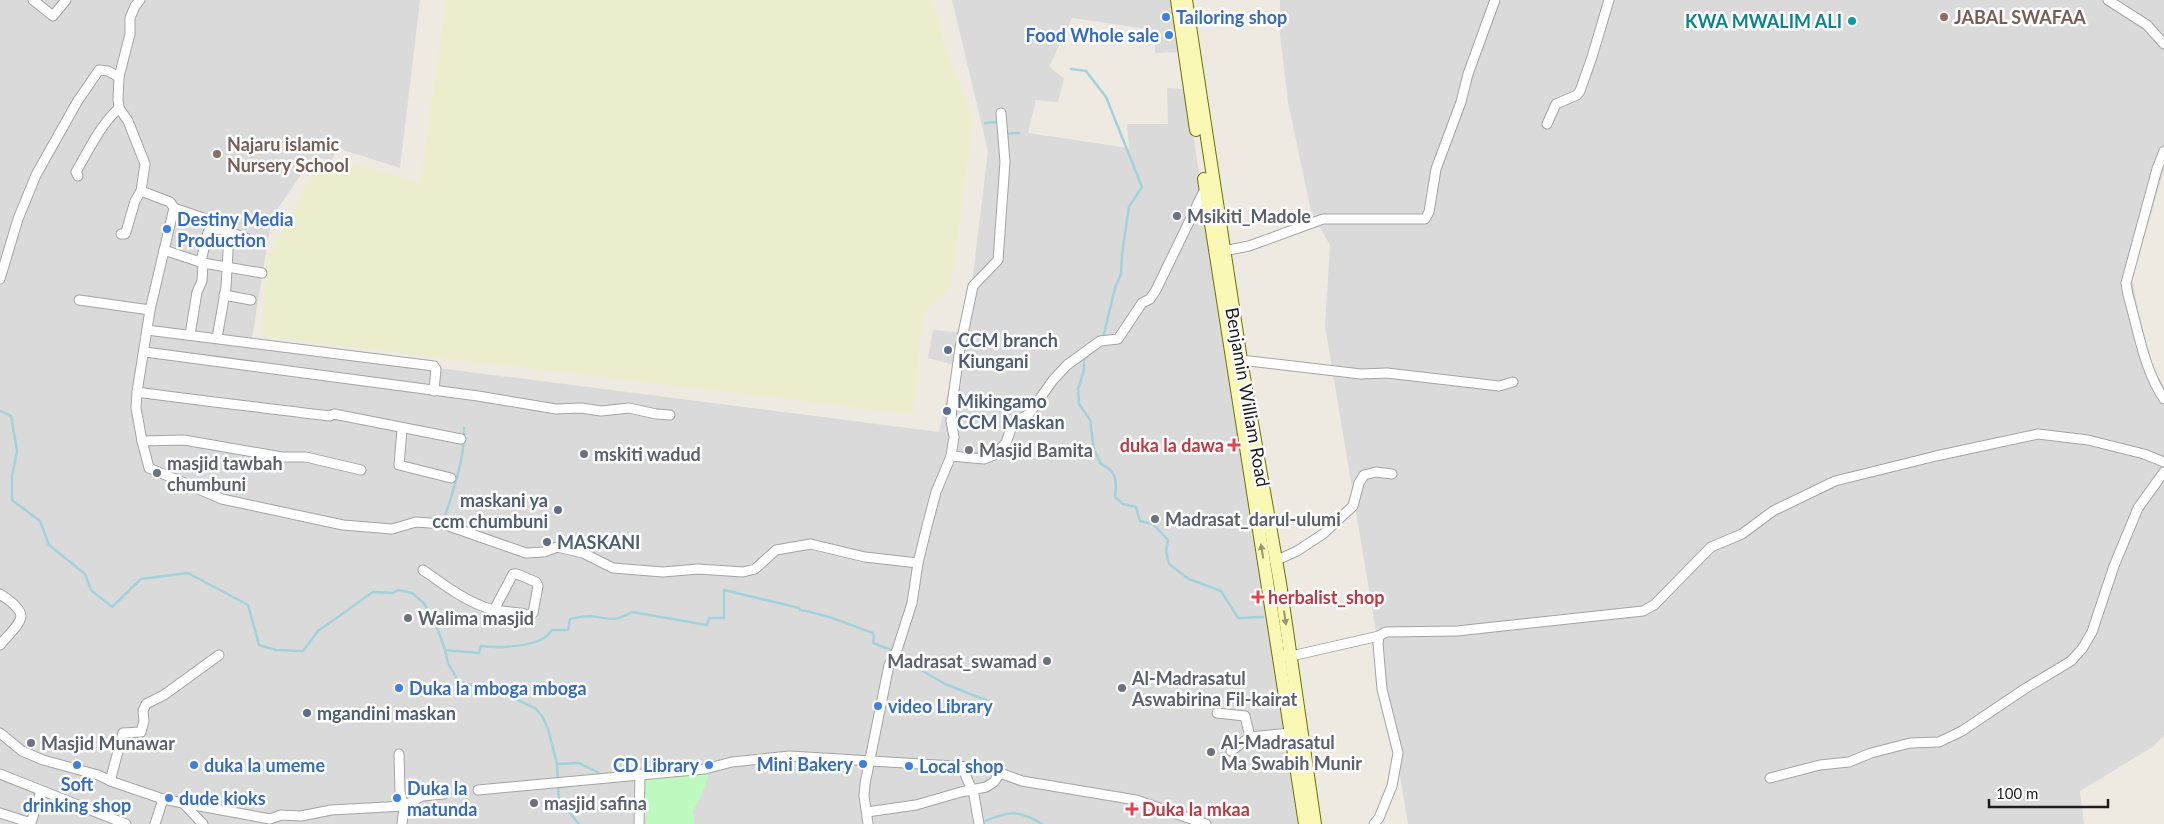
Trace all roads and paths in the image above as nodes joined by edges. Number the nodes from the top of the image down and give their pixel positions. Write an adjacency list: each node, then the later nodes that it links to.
1 (32, 0): 2 (street)
2 (66, 0)
3 (140, 0): 10 (street)
4 (1177, 0): 16 (main road, Benjamin William Road)
5 (1186, 0): 24 (main road, Benjamin William Road)
6 (1495, 0): 24 (street)
7 (1609, 0): 13 (street)
8 (2108, 0): 9 (street)
9 (2164, 44)
10 (119, 77): 11 (street); 28 (street)
11 (119, 108): 15 (street); 17 (street)
12 (1001, 112): 46 (street)
13 (1547, 124)
14 (2164, 151): 41 (street)
15 (78, 176)
16 (1205, 189): 24 (main road, Benjamin William Road); 46 (street)
17 (141, 191): 18 (street); 21 (street)
18 (174, 208): 19 (street); 23 (street)
19 (213, 229): 20 (street); 25 (street)
20 (229, 233): 22 (street); 26 (street)
21 (120, 234)
22 (246, 238)
23 (164, 250): 25 (street); 32 (street)
24 (1219, 252): 37 (main road, Benjamin William Road); 60 (main road, Benjamin William Road, one-way to 24)
25 (202, 262): 26 (street); 34 (street)
26 (227, 267): 27 (street); 29 (street)
27 (262, 273)
28 (0, 279)
29 (224, 294): 31 (street); 35 (street)
30 (79, 300): 32 (street)
31 (251, 300)
32 (150, 310): 33 (street)
33 (147, 330): 34 (street); 36 (street)
34 (190, 335): 35 (street)
35 (216, 338): 39 (street)
36 (145, 352): 39 (street); 40 (street)
37 (1241, 360): 38 (street); 52 (main road, Benjamin William Road)
38 (1514, 382)
39 (434, 390): 42 (street)
40 (137, 392): 43 (street); 45 (street)
41 (2164, 399)
42 (670, 415)
43 (402, 429): 44 (street); 51 (street)
44 (461, 439)
45 (142, 441): 48 (street); 53 (street)
46 (951, 456): 53 (street)
47 (2164, 462): 57 (street)
48 (362, 470)
49 (2164, 472): 72 (street)
50 (1392, 474): 52 (street)
51 (451, 478)
52 (1275, 561): 60 (main road, Benjamin William Road, one-way to 60)
53 (918, 563): 67 (street)
54 (423, 570): 56 (street)
55 (0, 594): 58 (street)
56 (494, 610): 56 (street)
57 (1379, 636): 60 (street); 94 (street)
58 (0, 645)
59 (219, 654): 73 (street)
60 (1285, 657): 63 (main road, Benjamin William Road); 93 (main road, Benjamin William Road)
61 (1217, 713): 64 (street)
62 (0, 733): 73 (street)
63 (1291, 733): 64 (street); 92 (main road, Benjamin William Road)
64 (1250, 737): 65 (street)
65 (1231, 751)
66 (399, 754): 80 (street)
67 (869, 761): 68 (street); 70 (street); 81 (street)
68 (962, 768): 71 (street); 74 (street)
69 (0, 774): 76 (street)
70 (640, 774): 75 (street); 89 (street)
71 (1000, 774): 74 (street); 91 (street)
72 (1770, 778)
73 (110, 781): 78 (street)
74 (971, 789): 81 (street); 84 (street)
75 (478, 790)
76 (41, 791): 82 (street); 85 (street)
77 (444, 794): 80 (street)
78 (163, 799): 79 (street); 86 (street)
79 (182, 803): 83 (street); 87 (street)
80 (404, 806): 83 (street); 88 (street)
81 (867, 812): 90 (street)
82 (0, 813)
83 (300, 820)
84 (978, 821)
85 (126, 824)
86 (155, 824)
87 (203, 824)
88 (402, 824)
89 (639, 824)
90 (868, 824)
91 (1206, 824)
92 (1306, 824)
93 (1315, 824)
94 (1374, 824)

